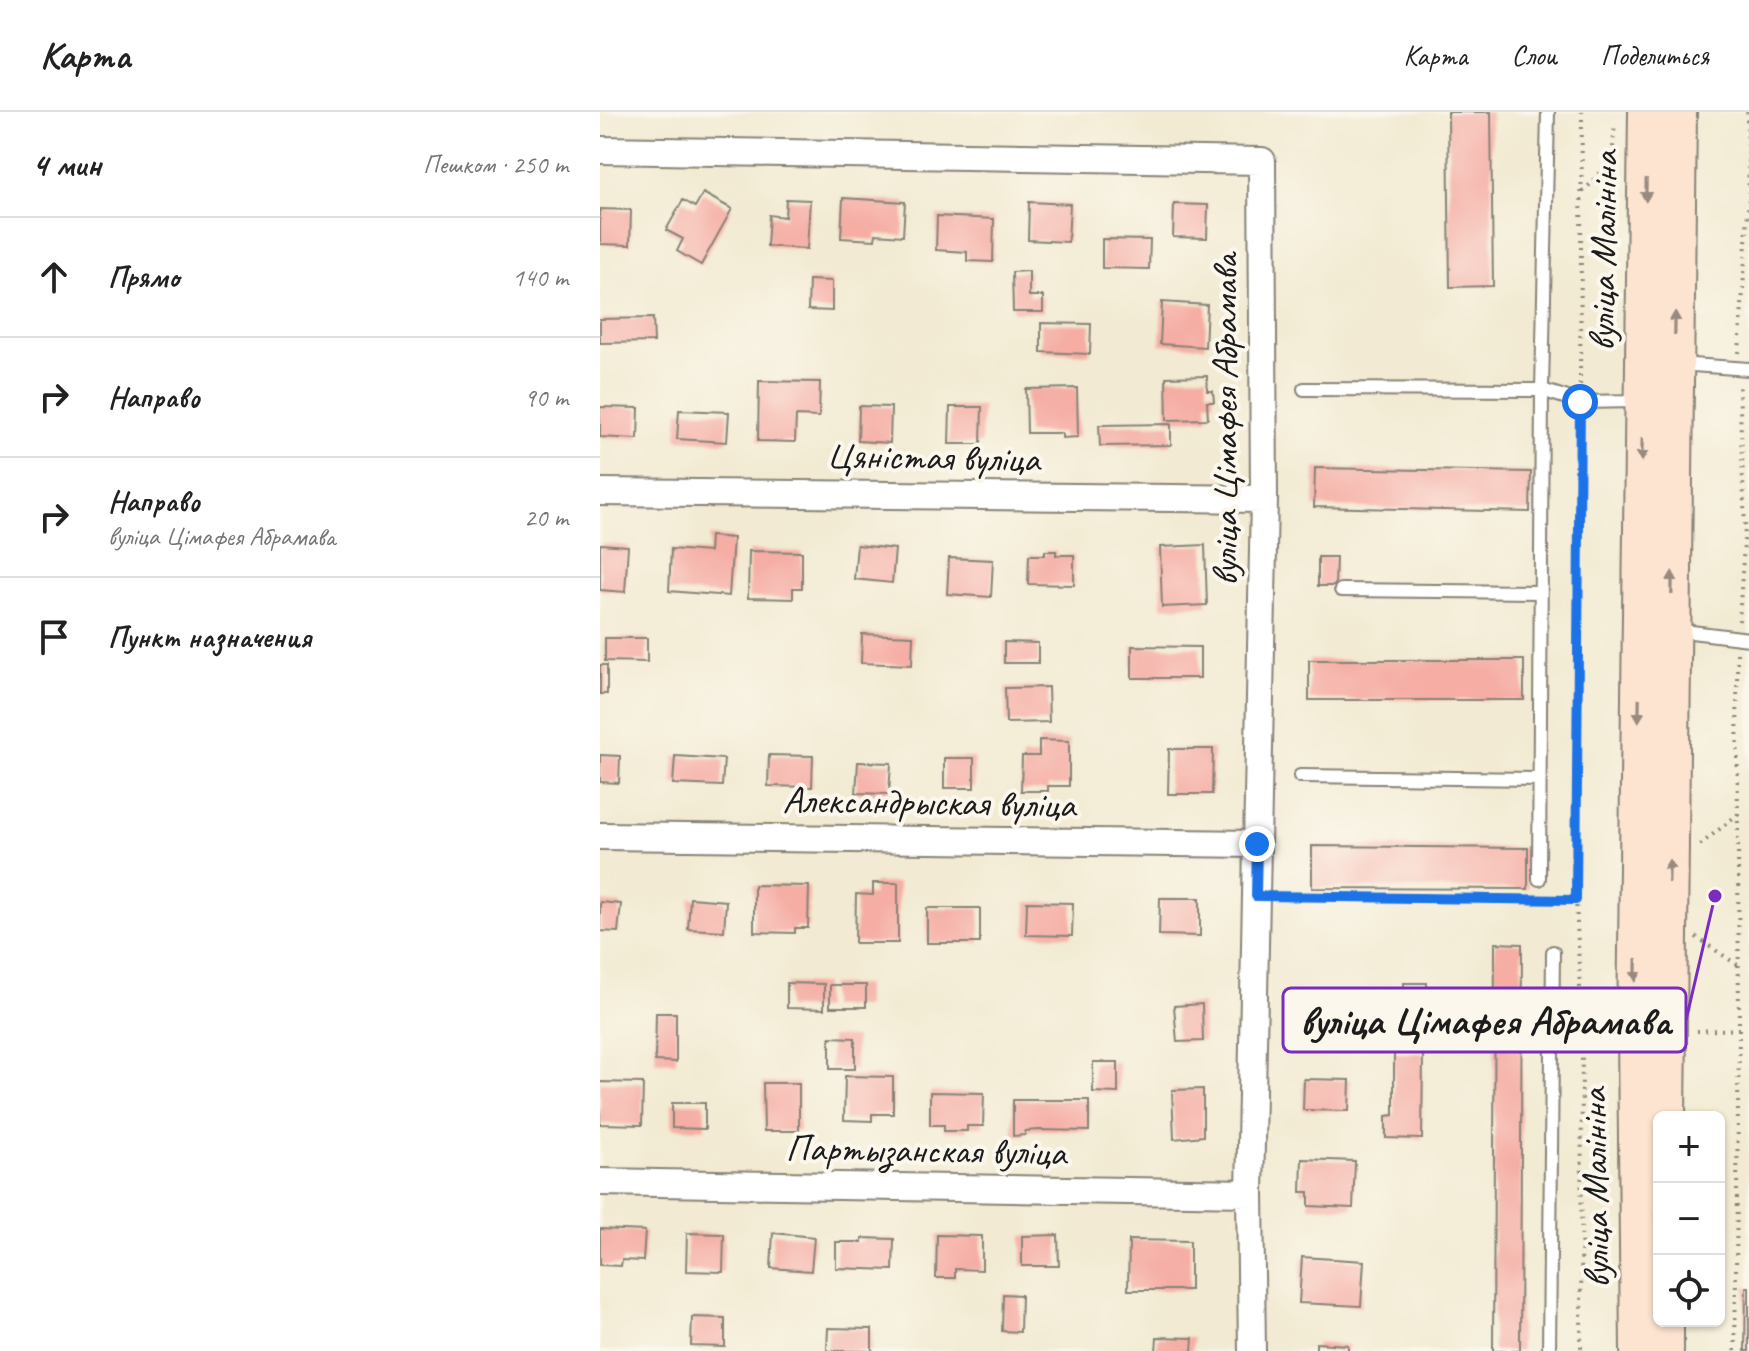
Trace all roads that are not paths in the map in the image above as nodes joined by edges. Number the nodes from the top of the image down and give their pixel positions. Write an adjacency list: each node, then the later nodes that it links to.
1 (1548, 112): 8 (lane)
2 (1647, 112): 5 (main road, вуліца Малініна, one-way to 5)
3 (1678, 112): 5 (main road, вуліца Малініна, one-way to 3)
4 (600, 150): 11 (street, вуліца Цімафея Абрамава)
5 (1658, 364): 6 (lane); 9 (main road, вуліца Малініна); 14 (main road, вуліца Малініна, one-way to 5)
6 (1744, 368)
7 (1304, 389): 8 (lane)
8 (1542, 390): 9 (lane); 13 (lane)
9 (1642, 401): 28 (main road, вуліца Малініна, one-way to 28)
10 (600, 492): 11 (street, Цяністая вуліца)
11 (1264, 499): 19 (street, вуліца Цімафея Абрамава)
12 (1341, 590): 13 (lane)
13 (1541, 592): 17 (lane)
14 (1671, 629): 15 (lane); 22 (main road, вуліца Малініна, one-way to 14)
15 (1743, 639)
16 (1300, 776): 17 (lane)
17 (1540, 779): 20 (lane)
18 (600, 836): 19 (street, Александрыская вуліца)
19 (1257, 844): 24 (street, вуліца Цімафея Абрамава)
20 (1539, 879)
21 (1553, 952): 27 (lane)
22 (1667, 1111)
23 (600, 1182): 24 (street, Партызанская вуліца)
24 (1250, 1193): 26 (street, вуліца Цімафея Абрамава)
25 (1665, 1327): 29 (main road, вуліца Малініна)
26 (1252, 1351)
27 (1549, 1351)
28 (1639, 1351)
29 (1665, 1351)

